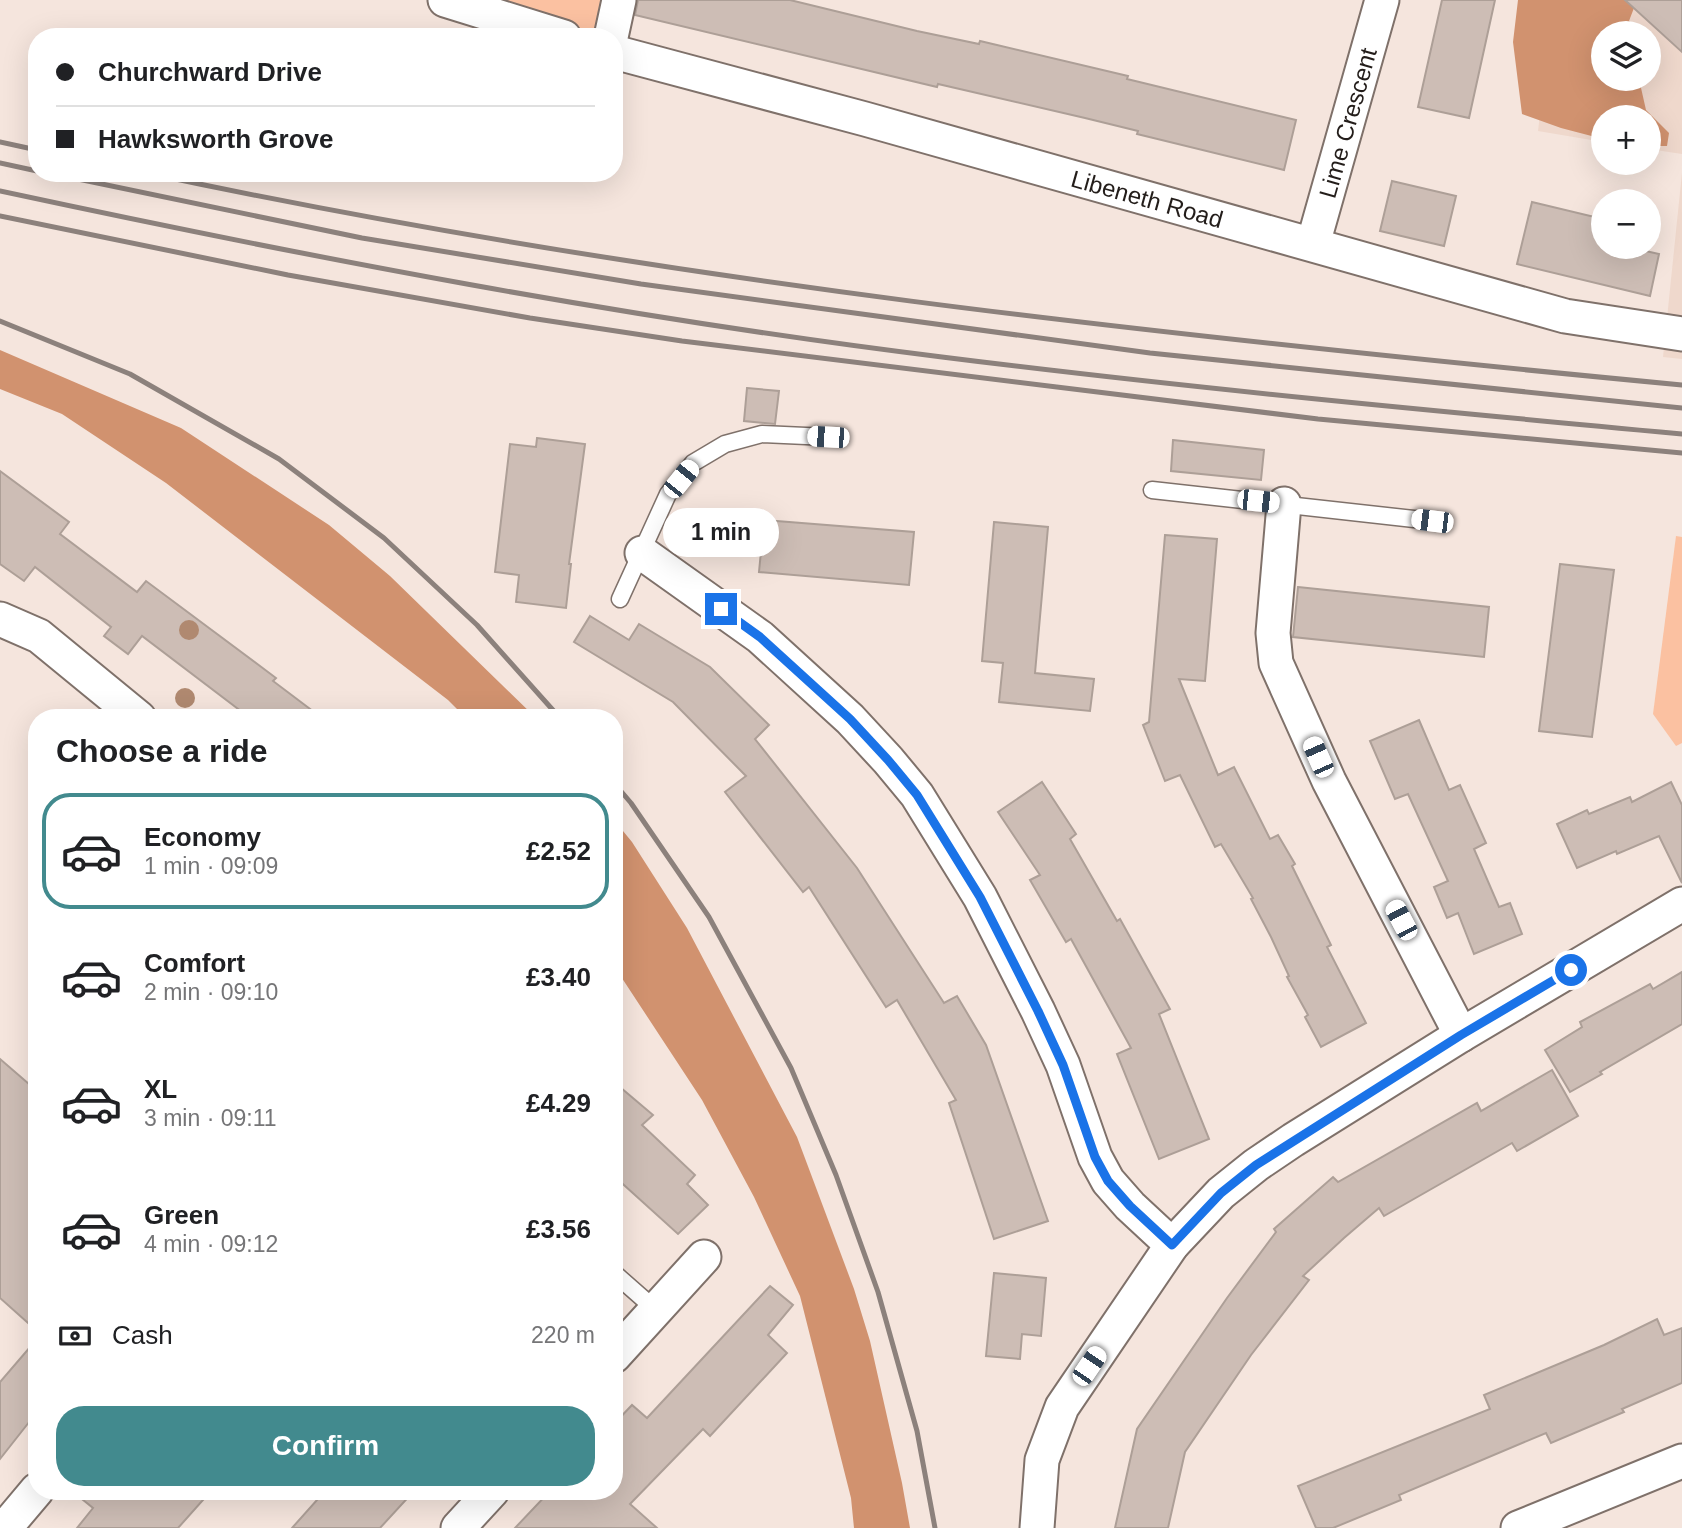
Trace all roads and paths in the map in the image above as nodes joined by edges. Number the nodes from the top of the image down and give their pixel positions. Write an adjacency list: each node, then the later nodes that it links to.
1 (445, 0): 4 (street)
2 (619, 0): 5 (street)
3 (1382, 0): 7 (street, Lime Crescent)
4 (535, 28)
5 (613, 28)
6 (623, 54): 7 (street, Libeneth Road)
7 (1312, 244): 8 (street, Libeneth Road)
8 (1682, 334)
9 (828, 437): 13 (lane)
10 (1152, 490): 11 (lane)
11 (1284, 504): 12 (lane); 18 (street)
12 (1432, 521)
13 (642, 553): 14 (lane); 19 (street)
14 (620, 599)
15 (0, 619): 16 (street)
16 (128, 709)
17 (1682, 904): 18 (street)
18 (1461, 1035): 19 (street)
19 (1172, 1245): 29 (street)
20 (704, 1257): 22 (street)
21 (623, 1281): 22 (lane)
22 (656, 1310): 23 (street)
23 (623, 1346)
24 (1682, 1461): 30 (street)
25 (29, 1500): 27 (street)
26 (484, 1500): 28 (street)
27 (5, 1528)
28 (458, 1528)
29 (1037, 1528)
30 (1518, 1528)

